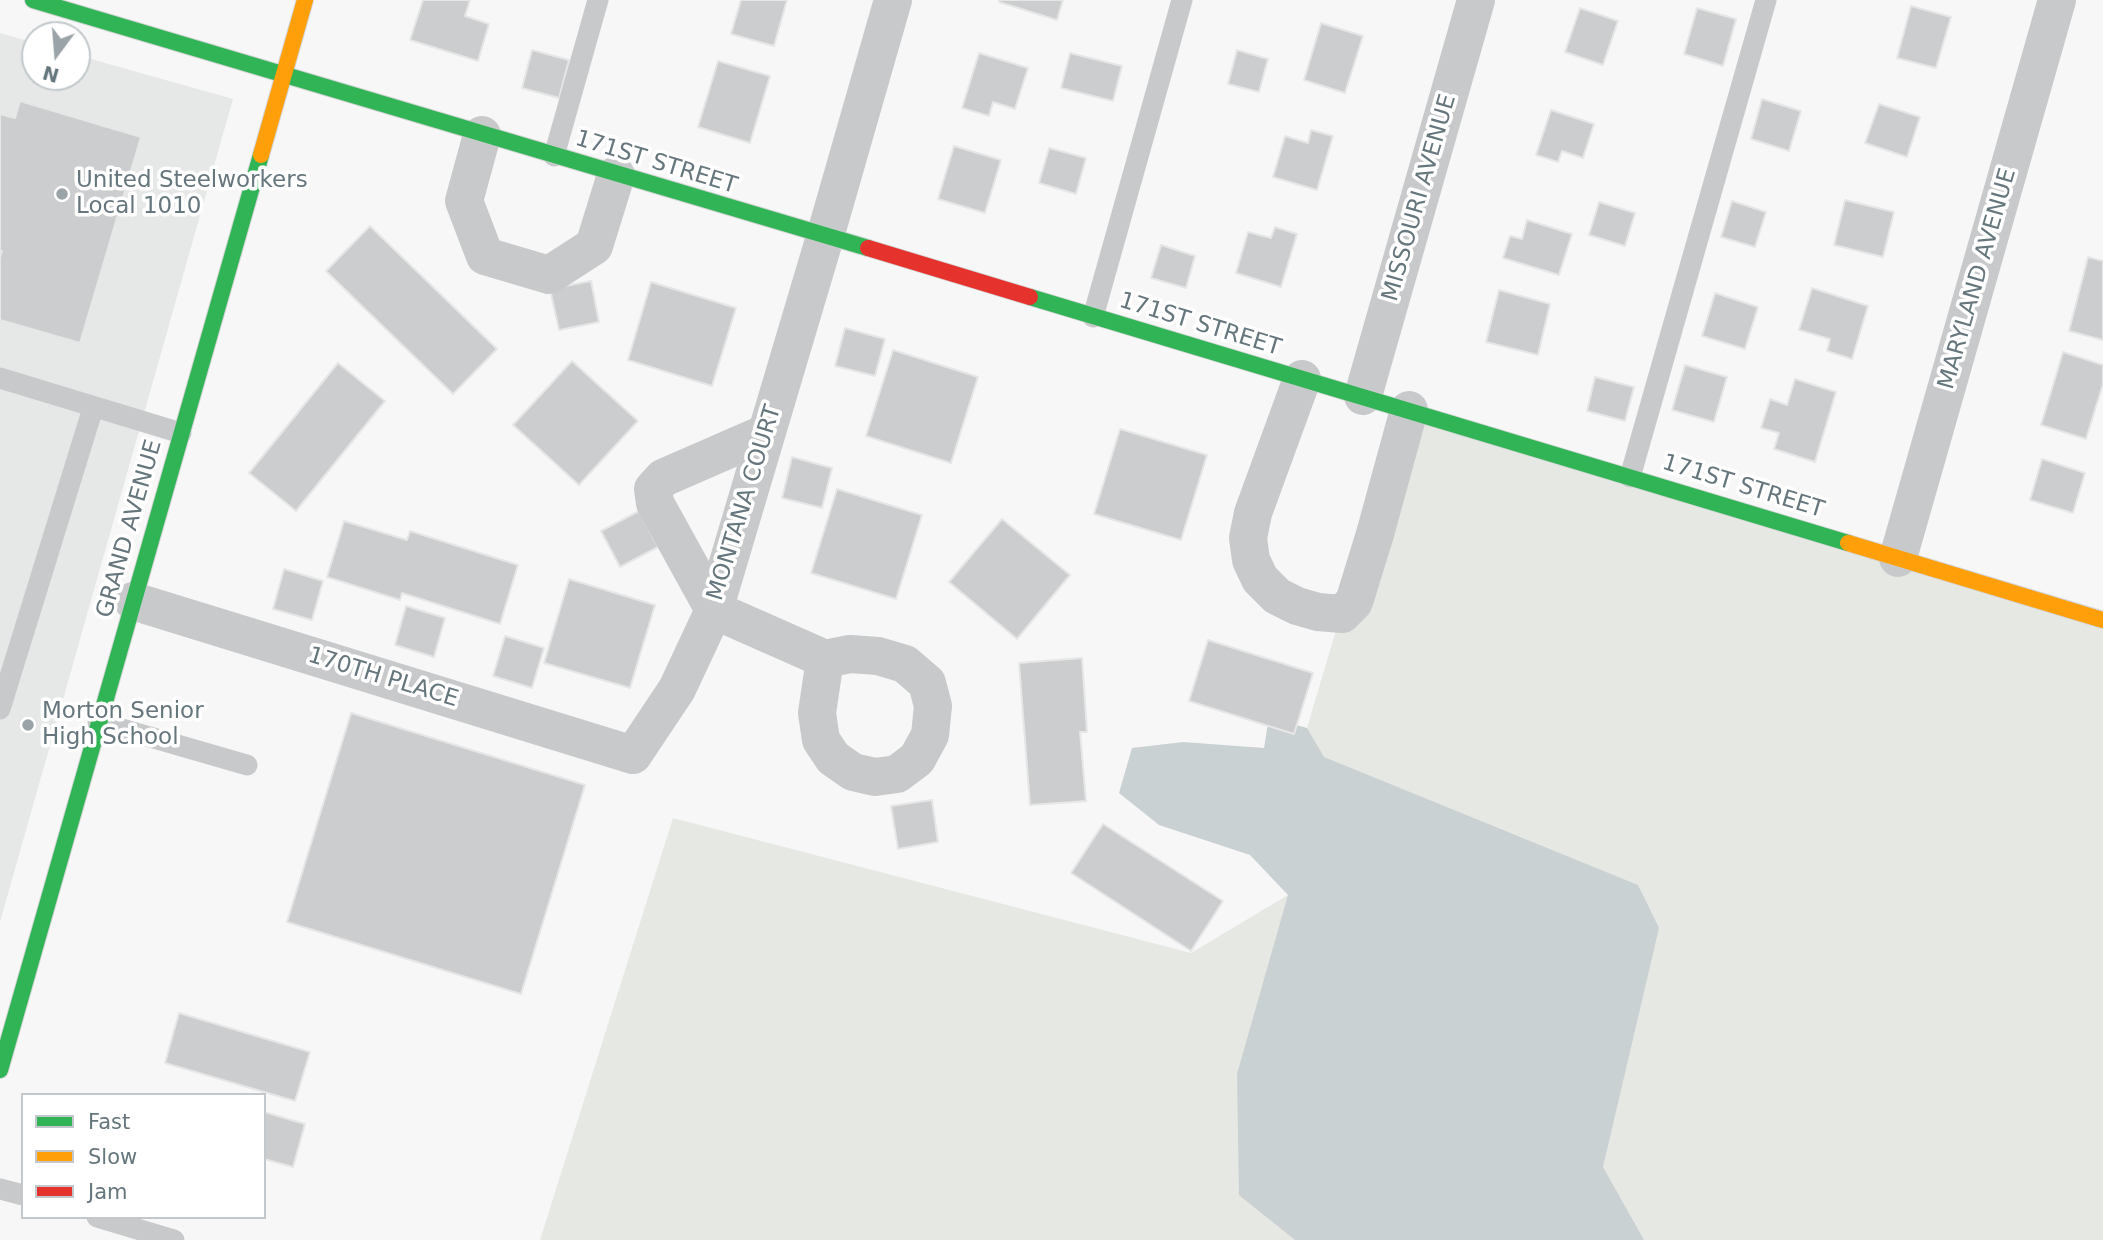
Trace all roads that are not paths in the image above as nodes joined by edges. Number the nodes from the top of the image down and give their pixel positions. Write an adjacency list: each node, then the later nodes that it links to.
1 (33, 0): 9 (street, 171ST STREET)
2 (304, 0): 9 (street, GRAND AVENUE)
3 (598, 0): 11 (lane)
4 (893, 0): 13 (street, MONTANA COURT)
5 (1182, 0): 14 (lane)
6 (1476, 0): 17 (street, MISSOURI AVENUE)
7 (1766, 0): 22 (lane)
8 (2057, 0): 23 (street, MARYLAND AVENUE)
9 (283, 74): 10 (street, 171ST STREET); 20 (street, GRAND AVENUE)
10 (482, 135): 11 (street, 171ST STREET); 12 (street)
11 (554, 156): 12 (street, 171ST STREET)
12 (616, 175): 13 (street, 171ST STREET)
13 (825, 237): 14 (street, 171ST STREET); 21 (street, MONTANA COURT)
14 (1093, 317): 16 (street, 171ST STREET)
15 (0, 378): 18 (lane)
16 (1302, 379): 17 (street, 171ST STREET); 19 (street)
17 (1363, 396): 19 (street, 171ST STREET)
18 (93, 408): 20 (lane); 28 (lane)
19 (1409, 410): 22 (street, 171ST STREET)
20 (181, 433): 24 (street, GRAND AVENUE)
21 (766, 433): 25 (street, MONTANA COURT); 25 (street)
22 (1630, 477): 23 (street, 171ST STREET)
23 (1899, 558): 26 (street, 171ST STREET)
24 (133, 601): 29 (street, GRAND AVENUE); 30 (street, 170TH PLACE)
25 (714, 610): 27 (street); 30 (street, MONTANA COURT)
26 (2103, 620)
27 (825, 659)
28 (0, 709)
29 (98, 722): 31 (lane); 32 (street, GRAND AVENUE)
30 (633, 755)
31 (247, 765)
32 (0, 1070)
33 (0, 1189): 34 (lane)
34 (21, 1194)
35 (104, 1219): 36 (lane)
36 (174, 1240)

